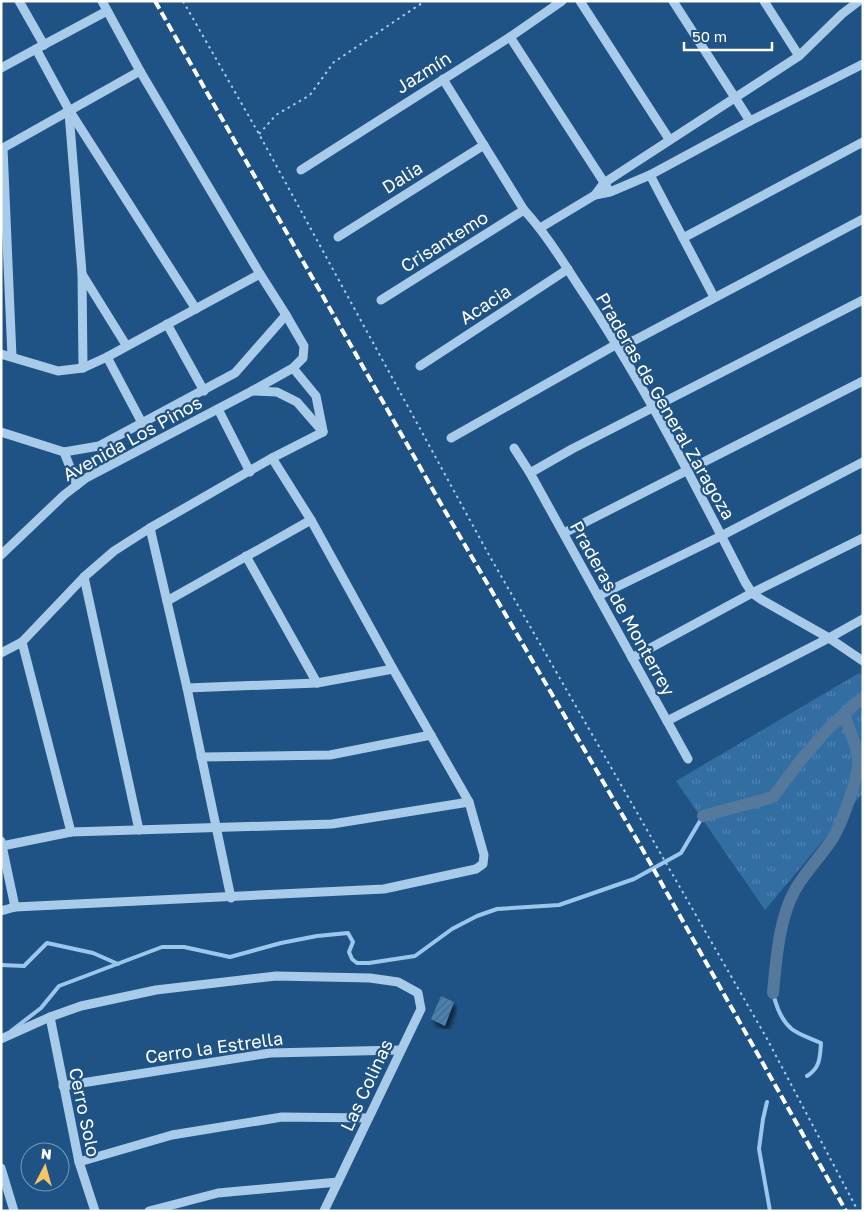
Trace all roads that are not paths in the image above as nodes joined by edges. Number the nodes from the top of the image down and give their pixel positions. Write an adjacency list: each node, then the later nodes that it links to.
1 (19, 1): 10 (street)
2 (102, 1): 8 (street)
3 (562, 1): 9 (street, Jazmín)
4 (580, 1): 20 (street)
5 (672, 1): 17 (street)
6 (764, 1): 12 (street)
7 (856, 2): 12 (street)
8 (107, 11): 10 (street); 15 (street)
9 (510, 37): 16 (street, Jazmín); 26 (street)
10 (44, 45): 11 (street)
11 (36, 49): 14 (street); 18 (street)
12 (799, 56): 17 (street)
13 (863, 64): 19 (street)
14 (1, 68)
15 (140, 71): 18 (street); 36 (street)
16 (443, 79): 22 (street, Praderas de General Zaragoza); 24 (street, Jazmín)
17 (735, 98): 19 (street); 20 (street)
18 (69, 110): 23 (street); 35 (street); 40 (street)
19 (750, 121): 25 (street)
20 (669, 139): 26 (street)
21 (863, 142): 33 (street)
22 (484, 145): 29 (street, Praderas de General Zaragoza); 32 (street, Dalia)
23 (2, 148): 46 (street)
24 (301, 170)
25 (650, 175): 27 (street); 33 (street)
26 (604, 183): 27 (street); 28 (street)
27 (610, 192): 28 (street)
28 (595, 195): 31 (street)
29 (524, 210): 31 (street, Praderas de General Zaragoza); 38 (street, Crisantemo)
30 (863, 219): 37 (street)
31 (540, 228): 34 (street, Praderas de General Zaragoza)
32 (338, 237)
33 (682, 238): 37 (street)
34 (568, 269): 43 (street, Praderas de General Zaragoza); 48 (street, Acacia)
35 (82, 274): 44 (street); 49 (street)
36 (260, 274): 40 (street); 41 (street)
37 (714, 297): 43 (street)
38 (381, 300)
39 (863, 300): 54 (street)
40 (196, 309): 42 (street)
41 (286, 315): 50 (street); 52 (street, Avenida Los Pinos)
42 (167, 324): 44 (street); 52 (street)
43 (617, 344): 54 (street, Praderas de General Zaragoza); 59 (street)
44 (126, 346): 47 (street)
45 (1, 354): 46 (street)
46 (12, 357): 49 (street)
47 (107, 357): 49 (street); 56 (street)
48 (420, 366)
49 (83, 368)
50 (293, 368): 53 (street, Avenida Los Pinos); 58 (street)
51 (863, 382): 64 (street)
52 (204, 391): 56 (street, Avenida Los Pinos)
53 (252, 391): 55 (street, Avenida Los Pinos); 58 (street)
54 (652, 408): 64 (street, Praderas de General Zaragoza); 66 (street)
55 (218, 409): 65 (street); 67 (street, Avenida Los Pinos)
56 (142, 423): 61 (street, Avenida Los Pinos)
57 (1, 432): 61 (street, Avenida Los Pinos)
58 (323, 432): 62 (street)
59 (451, 438)
60 (514, 448): 66 (street, Praderas de Monterrey)
61 (64, 452): 67 (street)
62 (272, 458): 65 (street); 68 (street)
63 (863, 462): 71 (street)
64 (688, 471): 70 (street); 71 (street, Praderas de General Zaragoza)
65 (250, 472): 69 (street)
66 (530, 473): 70 (street, Praderas de Monterrey)
67 (77, 485): 73 (street, Avenida Los Pinos)
68 (311, 520): 74 (street); 85 (street)
69 (150, 528): 75 (street); 78 (street)
70 (564, 533): 77 (street, Praderas de Monterrey)
71 (721, 536): 76 (street, Praderas de General Zaragoza); 77 (street)
72 (863, 538): 76 (street)
73 (1, 555)
74 (246, 556): 78 (street); 86 (street)
75 (84, 577): 81 (street); 94 (street)
76 (752, 593): 80 (street, Praderas de General Zaragoza); 83 (street)
77 (598, 596): 83 (street, Praderas de Monterrey)
78 (167, 602): 87 (street)
79 (863, 619): 80 (street)
80 (829, 638): 84 (street, Praderas de General Zaragoza); 88 (street)
81 (22, 642): 82 (street); 95 (street)
82 (1, 653)
83 (632, 658): 88 (street, Praderas de Monterrey)
84 (863, 661)
85 (393, 669): 86 (street); 89 (street)
86 (317, 683): 87 (street)
87 (187, 688): 90 (street)
88 (667, 721): 91 (street, Praderas de Monterrey)
89 (431, 734): 90 (street); 92 (street)
90 (201, 757): 93 (street)
91 (688, 759)
92 (470, 802): 93 (street); 97 (street)
93 (216, 827): 94 (street); 97 (street)
94 (139, 830): 95 (street)
95 (72, 832): 96 (street)
96 (2, 844): 98 (street)
97 (231, 898): 98 (street)
98 (15, 906): 99 (street)
99 (1, 911)
100 (50, 1018): 101 (street); 102 (street, Las Colinas); 103 (street, Cerro Solo)
101 (1, 1039)
102 (401, 1050): 103 (street, Cerro la Estrella); 104 (street, Las Colinas)
103 (63, 1086): 105 (street, Cerro Solo)
104 (368, 1118): 105 (street); 107 (street, Las Colinas)
105 (79, 1162): 109 (street, Cerro Solo)
106 (1, 1168): 108 (street)
107 (338, 1182): 110 (street); 111 (street, Las Colinas)
108 (14, 1211)
109 (96, 1211)
110 (149, 1211)
111 (324, 1211)

